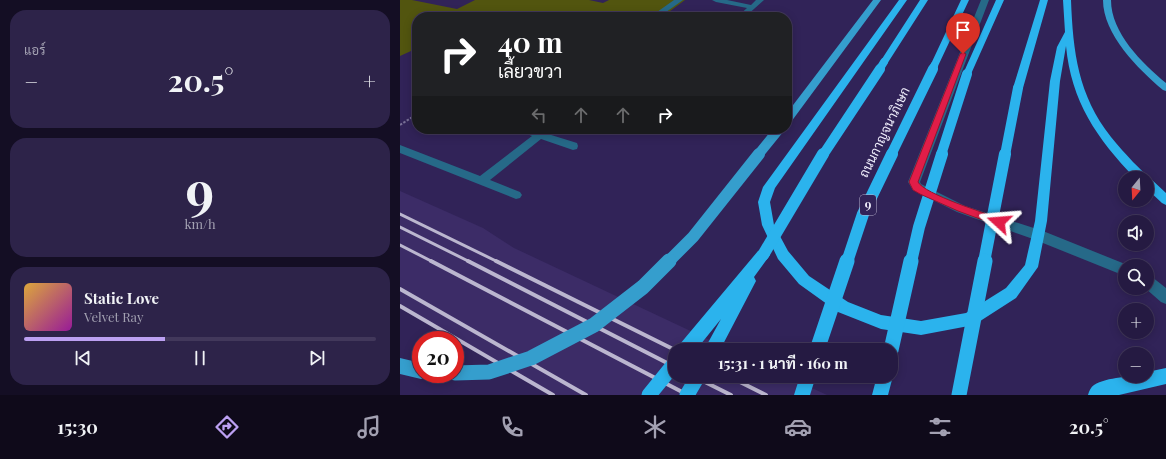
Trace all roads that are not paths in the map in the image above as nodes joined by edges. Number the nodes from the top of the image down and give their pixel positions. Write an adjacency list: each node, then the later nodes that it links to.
1 (679, 0): 14 (street)
2 (716, 0): 13 (street)
3 (760, 0): 13 (street)
4 (877, 0): 18 (main road)
5 (903, 0): 29 (highway)
6 (924, 0): 30 (highway, bridge)
7 (965, 0): 36 (highway, ถนนกาญจนาภิเษก / 9, bridge)
8 (984, 0): 29 (street)
9 (1000, 0): 37 (highway, bridge)
10 (1044, 0): 50 (highway, bridge)
11 (1067, 0): 16 (highway)
12 (1107, 0): 17 (main road)
13 (752, 7): 15 (street)
14 (661, 12)
15 (746, 12)
16 (1068, 33): 24 (highway); 29 (highway)
17 (1166, 88)
18 (792, 113)
19 (540, 134): 25 (street)
20 (547, 134): 22 (street)
21 (775, 134): 41 (main road, bridge)
22 (573, 146)
23 (400, 149): 25 (street)
24 (1134, 171)
25 (481, 181): 27 (street)
26 (1154, 189): 28 (highway)
27 (516, 195)
28 (1166, 200)
29 (1038, 235): 31 (street)
30 (763, 255): 34 (highway); 35 (highway)
31 (1118, 267)
32 (1154, 287): 33 (street)
33 (1166, 298)
34 (692, 343)
35 (716, 343)
36 (819, 343)
37 (893, 343)
38 (400, 366): 39 (main road)
39 (412, 369)
40 (668, 372): 46 (highway, bridge)
41 (464, 373)
42 (1166, 376): 51 (highway)
43 (694, 383): 47 (highway, bridge)
44 (806, 383): 48 (highway)
45 (883, 383): 49 (highway)
46 (649, 395)
47 (687, 395)
48 (802, 395)
49 (880, 395)
50 (959, 395)
51 (1096, 395)

